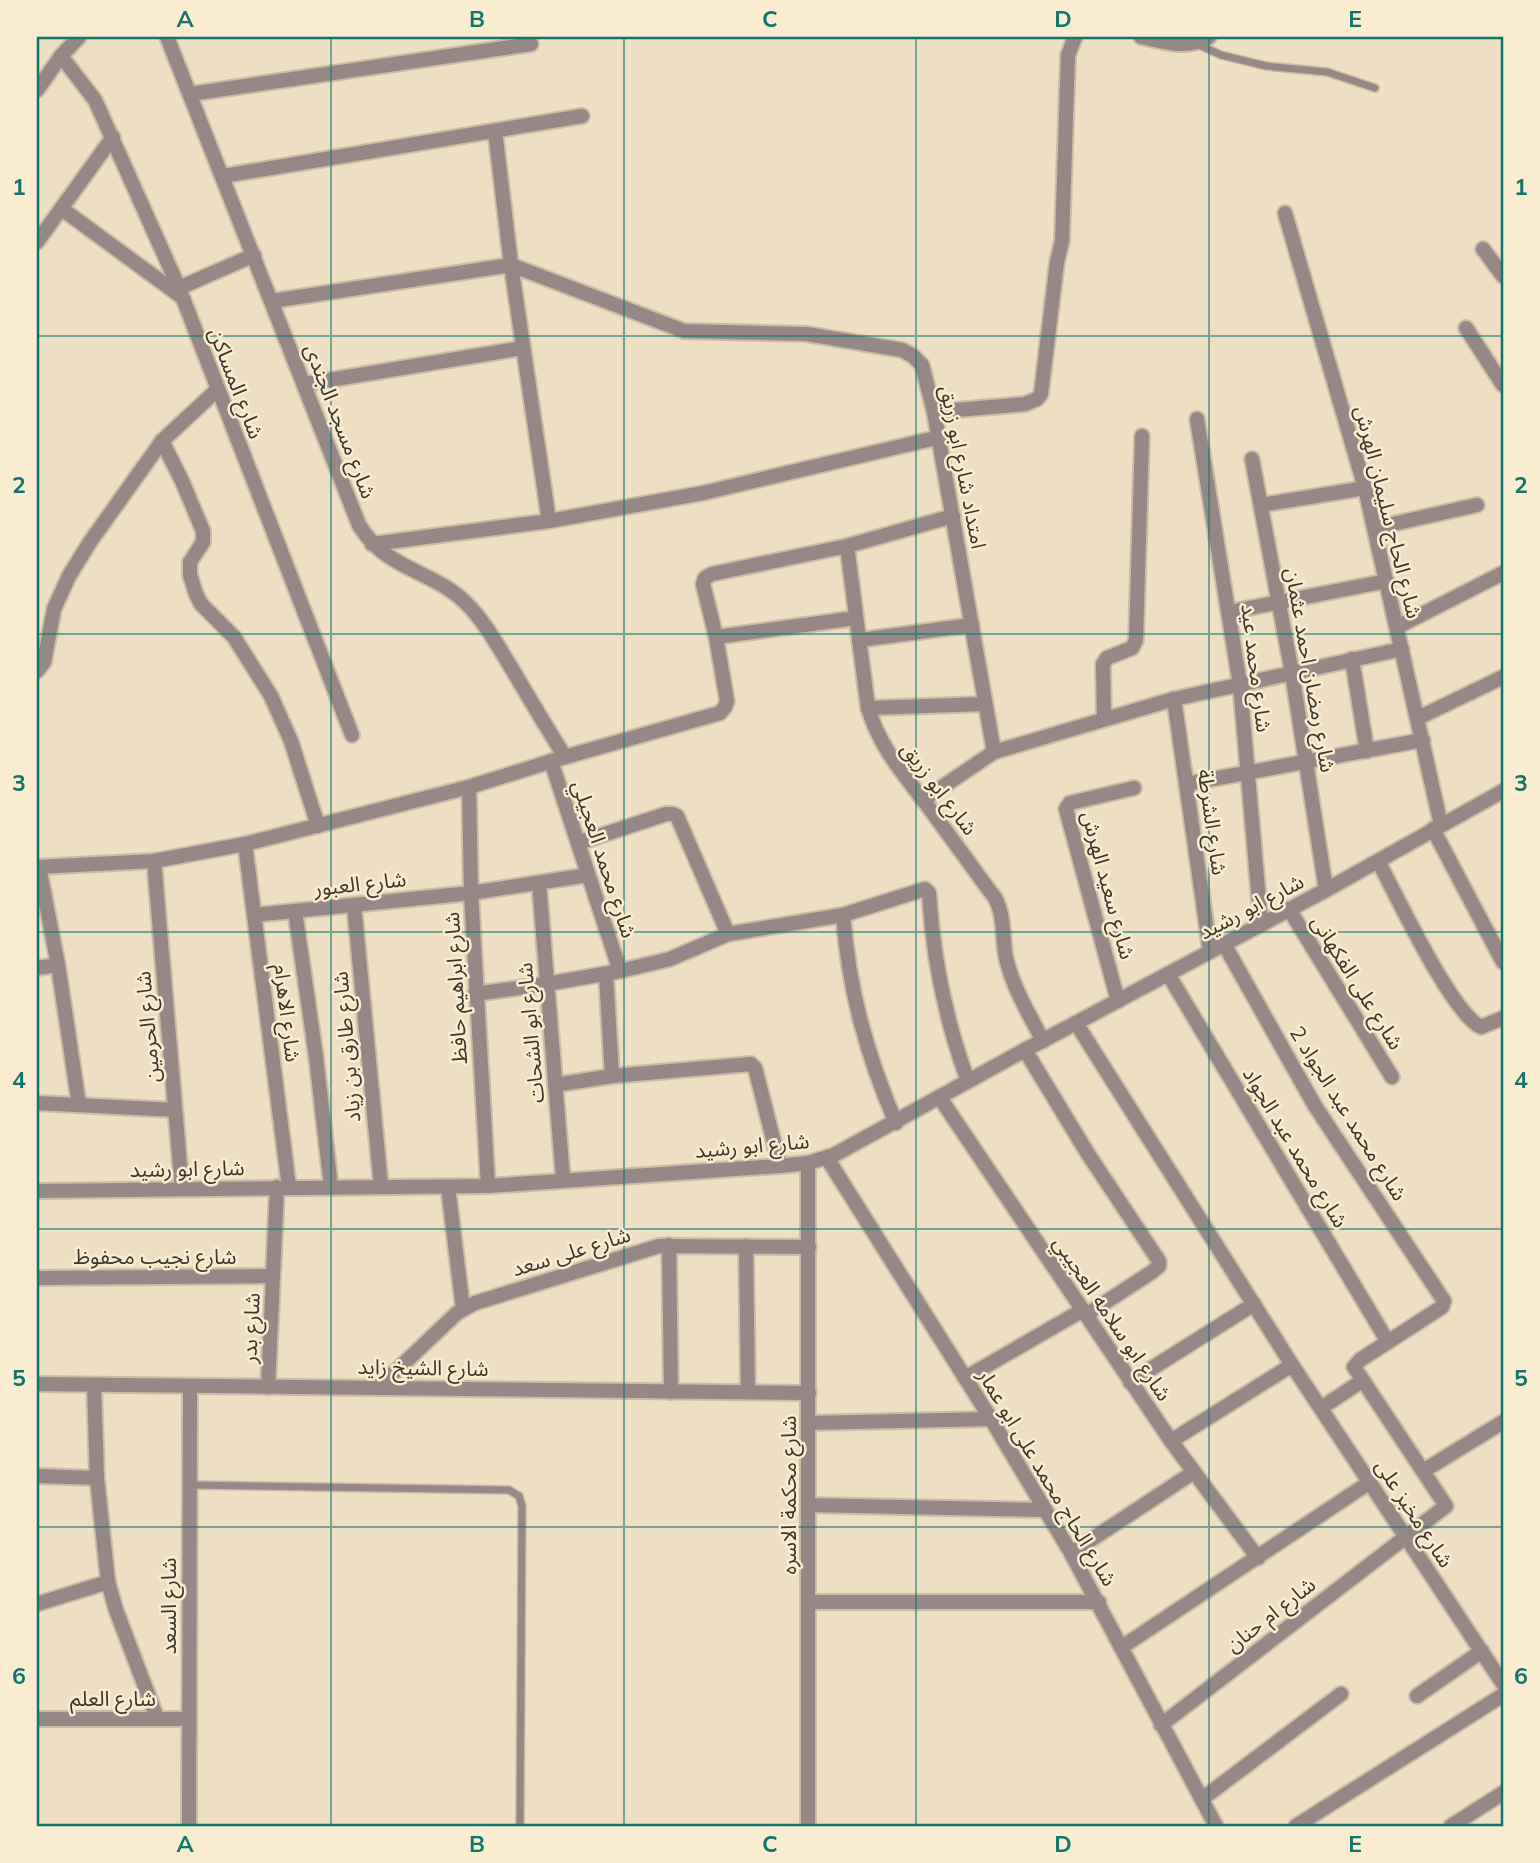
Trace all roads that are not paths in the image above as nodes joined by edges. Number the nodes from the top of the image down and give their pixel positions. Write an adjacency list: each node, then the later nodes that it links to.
1 (79, 37): 7 (street)
2 (167, 37): 10 (street, شارع مسجد الجندى)
3 (1075, 37): 29 (street)
4 (1141, 37): 5 (street)
5 (1202, 40): 8 (lane)
6 (531, 44): 10 (street)
7 (61, 56): 9 (street); 13 (street, شارع المساكن)
8 (1375, 88)
9 (37, 90)
10 (190, 94): 14 (street, شارع مسجد الجندى)
11 (582, 116): 12 (street)
12 (495, 131): 14 (street); 20 (street)
13 (114, 137): 15 (street); 22 (street, شارع المساكن)
14 (223, 176): 19 (street, شارع مسجد الجندى)
15 (62, 209): 17 (street); 22 (street)
16 (1285, 213): 35 (street, شارع الحاج سليمان الهرش)
17 (37, 242)
18 (1483, 249): 21 (street)
19 (254, 256): 22 (street); 23 (street, شارع مسجد الجندى)
20 (512, 265): 23 (street); 25 (street); 29 (street, امتداد شارع ابو زريق)
21 (1503, 276)
22 (180, 293): 28 (street, شارع المساكن)
23 (272, 301): 26 (street, شارع مسجد الجندى)
24 (1466, 328): 27 (street)
25 (523, 348): 26 (street); 39 (street)
26 (305, 384): 41 (street, شارع مسجد الجندى)
27 (1503, 385)
28 (217, 390): 33 (street); 63 (street, شارع المساكن)
29 (934, 412): 32 (street, امتداد شارع ابو زريق)
30 (1197, 419): 46 (street, شارع محمد عيد)
31 (1142, 436): 62 (street)
32 (940, 437): 38 (street, امتداد شارع ابو زريق); 39 (street)
33 (162, 442): 54 (street); 75 (street)
34 (1252, 459): 36 (street, شارع رمضان احمد عثمان)
35 (1365, 488): 36 (street); 40 (street, شارع الحاج سليمان الهرش)
36 (1261, 505): 45 (street, شارع رمضان احمد عثمان)
37 (1477, 505): 40 (street)
38 (953, 516): 42 (street); 48 (street, امتداد شارع ابو زريق)
39 (549, 521): 41 (street)
40 (1375, 528): 44 (street, شارع الحاج سليمان الهرش)
41 (372, 544): 67 (street, شارع مسجد الجندى)
42 (847, 546): 47 (street, شارع ابو زريق); 50 (street)
43 (1503, 573): 49 (street)
44 (1387, 581): 45 (street); 49 (street, شارع الحاج سليمان الهرش)
45 (1279, 603): 46 (street); 55 (street, شارع رمضان احمد عثمان)
46 (1229, 612): 57 (street, شارع محمد عيد)
47 (856, 618): 50 (street); 51 (street, شارع ابو زريق)
48 (972, 625): 51 (street); 59 (street, امتداد شارع ابو زريق)
49 (1397, 627): 52 (street, شارع الحاج سليمان الهرش)
50 (716, 637): 67 (street)
51 (859, 640): 60 (street, شارع ابو زريق)
52 (1402, 649): 53 (street); 61 (street, شارع الحاج سليمان الهرش)
53 (1352, 659): 55 (street); 65 (street)
54 (37, 671)
55 (1292, 673): 57 (street); 68 (street, شارع رمضان احمد عثمان)
56 (1503, 677): 61 (street)
57 (1240, 685): 58 (street); 69 (street, شارع محمد عيد)
58 (1174, 699): 62 (street); 70 (street, شارع الشرطة)
59 (985, 704): 60 (street); 66 (street, امتداد شارع ابو زريق)
60 (868, 708): 74 (street, شارع ابو زريق)
61 (1418, 718): 64 (street, شارع الحاج سليمان الهرش)
62 (1104, 719): 66 (street)
63 (352, 735)
64 (1423, 740): 65 (street); 76 (street, شارع الحاج سليمان الهرش)
65 (1367, 751): 68 (street)
66 (994, 752): 74 (street)
67 (558, 759): 71 (street); 77 (street, شارع محمد العجيلي)
68 (1306, 762): 69 (street); 84 (street, شارع رمضان احمد عثمان)
69 (1248, 773): 70 (street); 91 (street, شارع محمد عيد)
70 (1186, 784): 94 (street, شارع الشرطة)
71 (469, 787): 75 (street); 85 (street, شارع ابراهيم حافظ)
72 (1134, 788): 102 (street, شارع سعيد الهرش)
73 (1501, 797): 76 (street, شارع ابو رشيد)
74 (923, 800): 105 (street, شارع ابو زريق)
75 (318, 825): 78 (street)
76 (1437, 827): 79 (street, شارع ابو رشيد); 95 (street, شارع الحاج سليمان الهرش)
77 (578, 843): 82 (street, شارع محمد العجيلي); 92 (street)
78 (245, 845): 80 (street); 89 (street, شارع الاهرام)
79 (1378, 860): 84 (street, شارع ابو رشيد); 103 (street)
80 (154, 861): 81 (street); 114 (street, شارع الحرمين)
81 (38, 867): 96 (street)
82 (589, 875): 83 (street, شارع العبور); 98 (street, شارع محمد العجيلي)
83 (539, 883): 85 (street, شارع العبور); 100 (street, شارع ابو الشحات)
84 (1326, 890): 87 (street, شارع ابو رشيد)
85 (471, 893): 86 (street, شارع العبور); 101 (street, شارع ابراهيم حافظ)
86 (354, 905): 88 (street, شارع العبور); 120 (street, شارع طارق بن زياد)
87 (1289, 909): 91 (street, شارع ابو رشيد); 108 (street, شارع على الفكهانى)
88 (295, 911): 89 (street, شارع العبور); 124 (street)
89 (254, 915): 123 (street, شارع الاهرام)
90 (843, 915): 92 (street); 109 (street); 115 (street)
91 (1261, 924): 93 (street, شارع ابو رشيد)
92 (728, 934): 98 (street)
93 (1224, 944): 94 (street, شارع ابو رشيد); 135 (street, شارع محمد عبد الجواد 2)
94 (1210, 951): 99 (street, شارع ابو رشيد)
95 (1503, 962)
96 (58, 965): 97 (street); 113 (street)
97 (37, 968)
98 (613, 972): 100 (street); 107 (street, شارع محمد العجيلي)
99 (1168, 974): 102 (street, شارع ابو رشيد); 135 (street, شارع محمد عبد الجواد)
100 (547, 984): 101 (street); 110 (street, شارع ابو الشحات)
101 (475, 993): 122 (street, شارع ابراهيم حافظ)
102 (1118, 1001): 104 (street, شارع ابو رشيد)
103 (1503, 1018)
104 (1076, 1023): 105 (street, شارع ابو رشيد); 132 (street, شارع مخبز على)
105 (1043, 1041): 106 (street, شارع ابو رشيد)
106 (1025, 1050): 109 (street, شارع ابو رشيد); 134 (street)
107 (612, 1076): 110 (street); 118 (street)
108 (1392, 1077)
109 (968, 1081): 111 (street, شارع ابو رشيد)
110 (555, 1085): 119 (street, شارع ابو الشحات)
111 (940, 1098): 115 (street, شارع ابو رشيد); 134 (street, شارع ابو سلامه العجيبي)
112 (37, 1102): 113 (street)
113 (79, 1105): 114 (street)
114 (175, 1110): 125 (street, شارع الحرمين)
115 (896, 1123): 116 (street, شارع ابو رشيد)
116 (827, 1158): 117 (street, شارع ابو رشيد); 137 (street, شارع الحاج محمد على ابو عمار)
117 (808, 1163): 118 (street, شارع ابو رشيد); 129 (street, شارع محكمة الاسره)
118 (779, 1166): 119 (street, شارع ابو رشيد)
119 (563, 1180): 122 (street, شارع ابو رشيد)
120 (381, 1186): 121 (street, شارع ابو رشيد); 124 (street, شارع ابو رشيد)
121 (448, 1186): 122 (street, شارع ابو رشيد); 133 (street)
122 (488, 1186)
123 (283, 1187): 124 (street, شارع ابو رشيد); 125 (street, شارع ابو رشيد); 130 (street, شارع بدر)
124 (331, 1187)
125 (182, 1189): 126 (street, شارع ابو رشيد)
126 (37, 1191)
127 (669, 1245): 128 (street, شارع على سعد); 133 (street, شارع على سعد); 145 (street)
128 (746, 1246): 129 (street, شارع على سعد); 146 (street)
129 (809, 1247): 147 (street, شارع محكمة الاسره)
130 (273, 1276): 131 (street, شارع نجيب محفوظ); 143 (street, شارع بدر)
131 (37, 1278)
132 (1254, 1304): 136 (street, شارع مخبز على); 139 (street)
133 (463, 1309): 144 (street, شارع على سعد)
134 (1084, 1312): 137 (street); 139 (street, شارع ابو سلامه العجيبي)
135 (1388, 1342): 138 (street)
136 (1292, 1365): 148 (street, شارع مخبز على); 152 (street)
137 (965, 1378): 149 (street, شارع الحاج محمد على ابو عمار)
138 (1362, 1381): 148 (street); 153 (street)
139 (1129, 1382): 152 (street, شارع ابو سلامه العجيبي)
140 (37, 1384): 141 (street, شارع الشيخ زايد)
141 (93, 1385): 142 (street, شارع الشيخ زايد); 156 (street, شارع السعد)
142 (190, 1386): 143 (street, شارع الشيخ زايد); 158 (street, شارع السعد)
143 (268, 1387): 144 (street, شارع الشيخ زايد)
144 (379, 1387): 145 (street, شارع الشيخ زايد)
145 (671, 1392): 146 (street, شارع الشيخ زايد)
146 (748, 1392): 147 (street, شارع الشيخ زايد)
147 (809, 1393): 150 (street, شارع محكمة الاسره)
148 (1321, 1408): 157 (street, شارع مخبز على)
149 (991, 1419): 150 (street); 160 (street, شارع الحاج محمد على ابو عمار)
150 (808, 1423): 159 (street, شارع محكمة الاسره)
151 (1500, 1429): 153 (street)
152 (1171, 1441): 154 (street, شارع ابو سلامه العجيبي)
153 (1423, 1471): 161 (street, شارع ام حنان)
154 (1194, 1472): 162 (street); 163 (street, شارع ابو سلامه العجيبي)
155 (37, 1476): 156 (street)
156 (97, 1478): 164 (street, شارع السعد)
157 (1370, 1482): 161 (street, شارع مخبز على); 163 (street)
158 (190, 1485): 175 (street, شارع السعد); 181 (lane)
159 (808, 1505): 160 (street); 165 (street, شارع محكمة الاسره)
160 (1045, 1510): 162 (street, شارع الحاج محمد على ابو عمار)
161 (1405, 1536): 169 (street, شارع مخبز على); 177 (street, شارع ام حنان)
162 (1071, 1553): 166 (street, شارع الحاج محمد على ابو عمار)
163 (1258, 1558): 168 (street)
164 (108, 1582): 167 (street); 174 (street, شارع السعد)
165 (808, 1602): 166 (street); 182 (street, شارع محكمة الاسره)
166 (1098, 1602): 168 (street, شارع الحاج محمد على ابو عمار)
167 (37, 1604)
168 (1122, 1647): 177 (street, شارع الحاج محمد على ابو عمار)
169 (1482, 1651): 170 (street, شارع مخبز على); 173 (street)
170 (1503, 1684)
171 (1341, 1694): 179 (street)
172 (1503, 1695): 184 (street)
173 (1417, 1696)
174 (157, 1718): 175 (street, شارع العلم); 176 (street, شارع العلم)
175 (189, 1718): 180 (street, شارع السعد)
176 (37, 1719)
177 (1161, 1725): 179 (street, شارع الحاج محمد على ابو عمار)
178 (1503, 1793): 185 (street)
179 (1202, 1799): 183 (street, شارع الحاج محمد على ابو عمار)
180 (189, 1826)
181 (520, 1826)
182 (808, 1826)
183 (1216, 1826)
184 (1296, 1826)
185 (1451, 1826)

